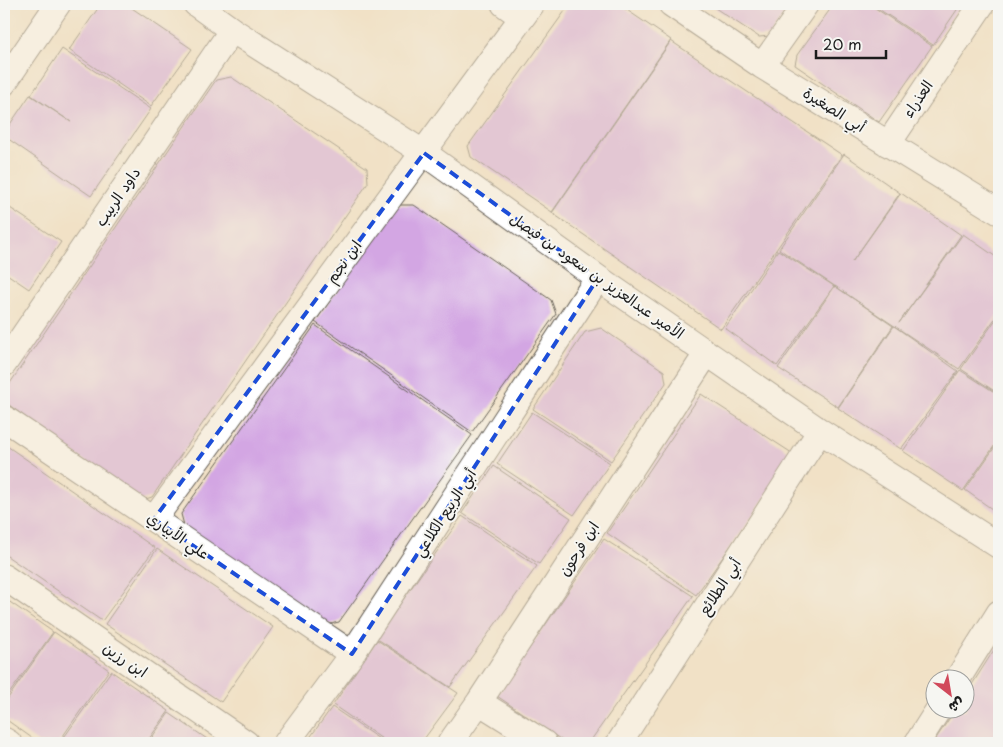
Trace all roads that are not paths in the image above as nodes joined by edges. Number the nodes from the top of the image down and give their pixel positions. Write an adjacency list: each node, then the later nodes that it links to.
1 (58, 4): 9 (street)
2 (196, 4): 7 (street, الأمير عبدالعزيز بن سعود بن فيصل)
3 (671, 4): 8 (street, أبي الصغيرة)
4 (806, 4): 8 (street)
5 (982, 4): 10 (street, العذراء)
6 (519, 8): 11 (street, ابن نجم)
7 (232, 30): 11 (street, الأمير عبدالعزيز بن سعود بن فيصل); 15 (street, داود الربيب)
8 (762, 66): 10 (street, أبي الصغيرة)
9 (4, 83)
10 (888, 144): 12 (street, أبي الصغيرة)
11 (424, 153): 13 (street, الأمير عبدالعزيز بن سعود بن فيصل); 18 (street, ابن نجم)
12 (999, 211)
13 (598, 278): 14 (street, الأمير عبدالعزيز بن سعود بن فيصل); 22 (street, أبي الربيع الكلاعي)
14 (707, 353): 17 (street, الأمير عبدالعزيز بن سعود بن فيصل); 24 (street, ابن فرحون)
15 (4, 364)
16 (4, 418): 18 (street, علي الأبياري)
17 (820, 431): 19 (street, الأمير عبدالعزيز بن سعود بن فيصل); 32 (street, أبي الطلائع)
18 (154, 520): 22 (street, علي الأبياري)
19 (999, 546)
20 (4, 577): 28 (street, ابن رزين)
21 (999, 613): 23 (street)
22 (352, 654): 29 (street, أبي الربيع الكلاعي)
23 (963, 670)
24 (479, 702): 30 (street, ابن فرحون); 31 (street)
25 (932, 720): 33 (street)
26 (4, 740): 27 (street)
27 (9, 743)
28 (246, 743)
29 (286, 743)
30 (450, 743)
31 (544, 743)
32 (620, 743)
33 (917, 743)

